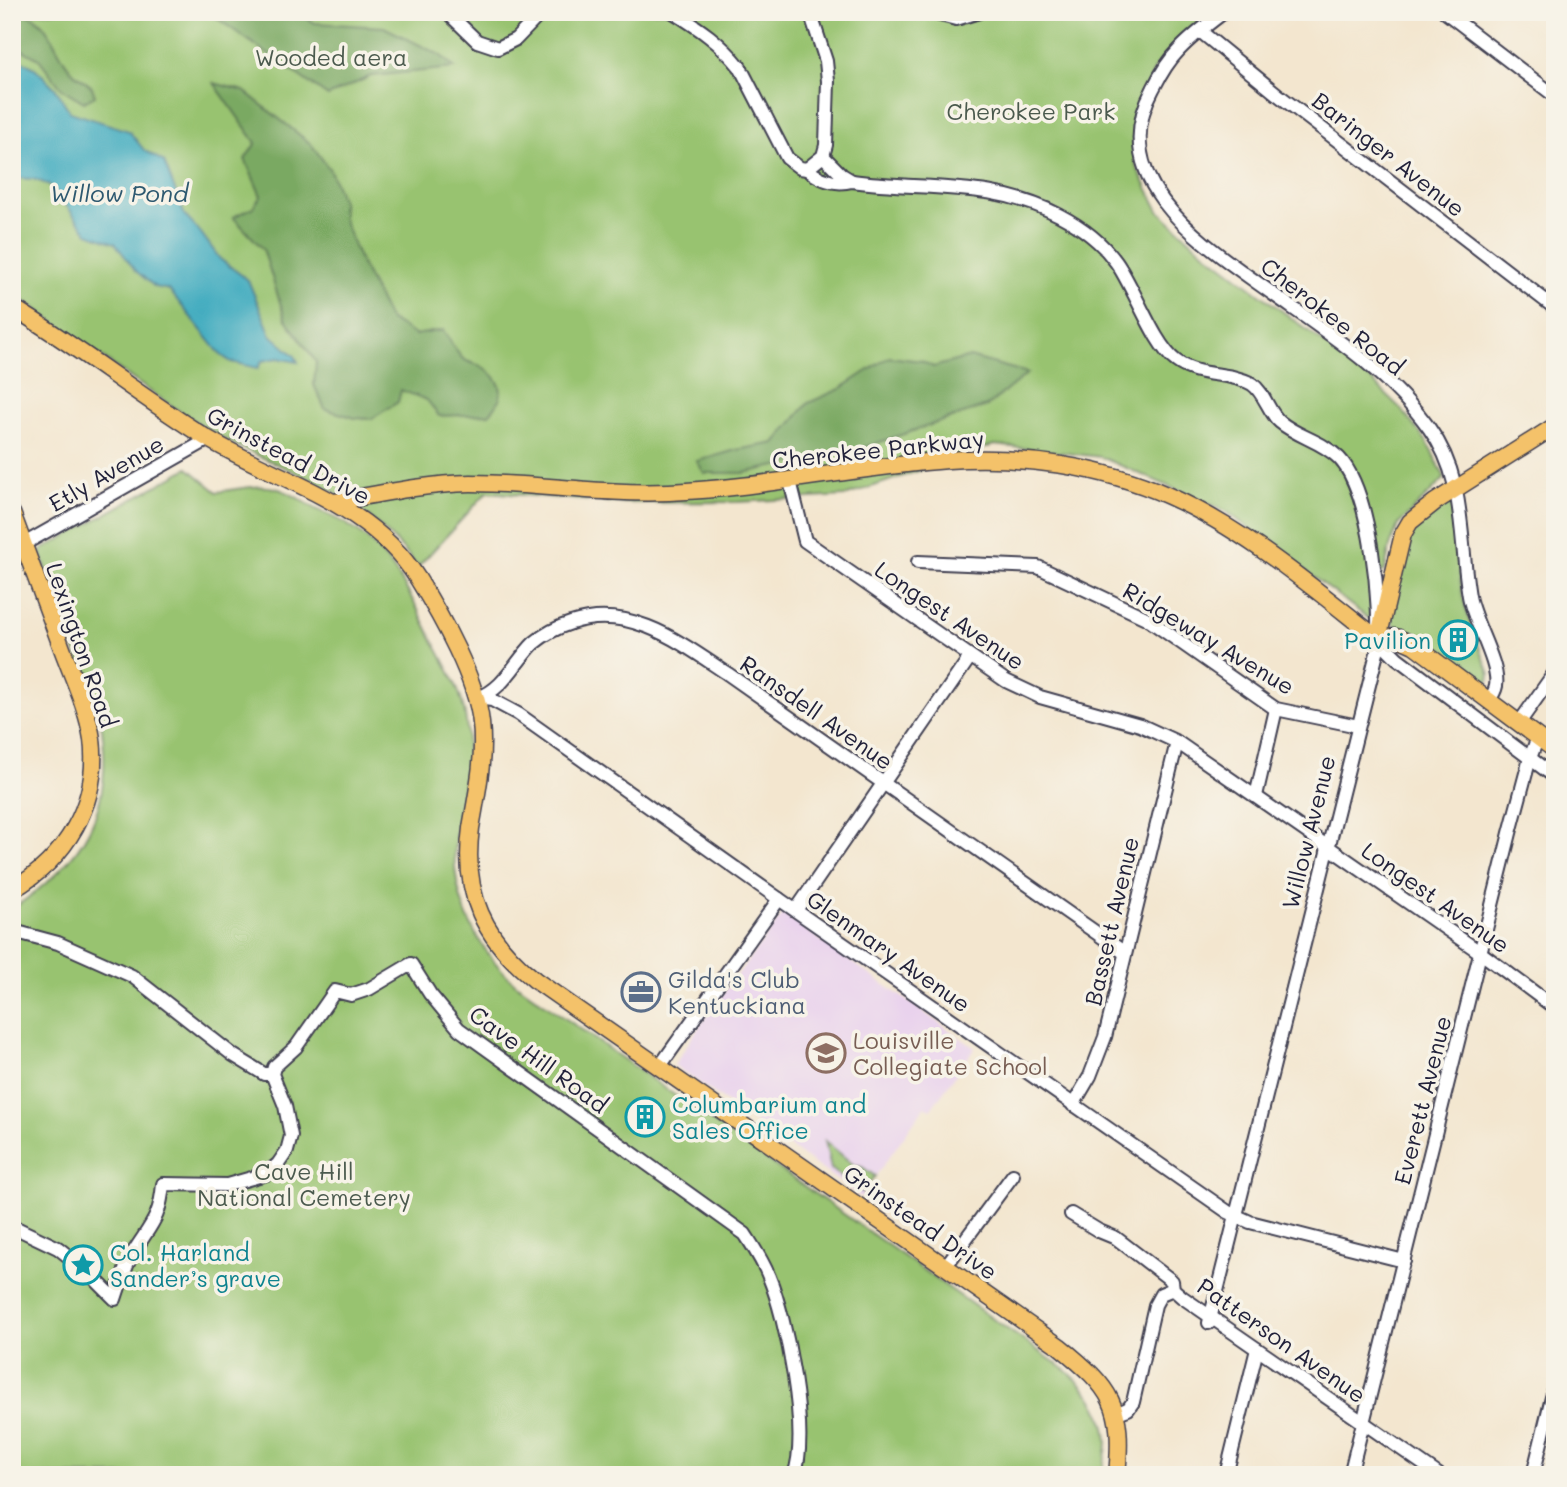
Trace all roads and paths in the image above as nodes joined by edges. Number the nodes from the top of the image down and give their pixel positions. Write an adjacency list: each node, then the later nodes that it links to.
1 (447, 12): 2 (street)
2 (542, 12)
3 (673, 12): 12 (street)
4 (810, 12): 11 (street)
5 (929, 12): 6 (street)
6 (979, 12)
7 (1224, 12): 9 (street, Cherokee Road)
8 (1446, 12): 10 (street)
9 (1200, 32): 15 (street, Baringer Avenue); 19 (street, Cherokee Road)
10 (1555, 96)
11 (823, 156): 12 (street); 13 (street)
12 (807, 169): 13 (street)
13 (852, 181): 24 (street)
14 (12, 307): 17 (main road, Grinstead Drive)
15 (1555, 308)
16 (1553, 431): 19 (main road, Willow Avenue)
17 (209, 439): 20 (main road, Grinstead Drive); 22 (street, Etly Avenue)
18 (790, 481): 20 (main road, Cherokee Parkway); 24 (main road, Cherokee Parkway); 25 (street, Longest Avenue)
19 (1457, 489): 24 (main road, Willow Avenue); 28 (street, Cherokee Road)
20 (334, 502): 27 (main road, Grinstead Drive)
21 (12, 513): 22 (main road, Lexington Road)
22 (24, 544): 40 (main road, Lexington Road)
23 (918, 562): 29 (street, Ridgeway Avenue)
24 (1378, 639): 28 (main road, Cherokee Parkway); 31 (street, Willow Avenue); 35 (street, Cherokee Parkway)
25 (970, 657): 33 (street, Longest Avenue); 37 (street)
26 (1555, 671): 30 (street)
27 (477, 698): 37 (street, Ransdell Avenue); 41 (street, Glenmary Avenue); 47 (main road, Grinstead Drive)
28 (1489, 700): 30 (main road, Cherokee Parkway)
29 (1276, 709): 31 (street, Ridgeway Avenue); 38 (street)
30 (1519, 723): 32 (main road, Cherokee Parkway)
31 (1358, 726): 39 (street, Willow Avenue)
32 (1538, 737): 34 (main road, Cherokee Parkway); 35 (street, Everett Avenue)
33 (1177, 742): 38 (street, Longest Avenue); 44 (street, Bassett Avenue)
34 (1555, 750)
35 (1530, 758): 36 (street, Cherokee Parkway); 45 (street, Everett Avenue)
36 (1555, 777)
37 (882, 783): 42 (street); 44 (street, Ransdell Avenue)
38 (1256, 796): 39 (street, Longest Avenue)
39 (1328, 847): 45 (street, Longest Avenue); 52 (street, Willow Avenue)
40 (12, 890)
41 (779, 899): 42 (street, Glenmary Avenue); 47 (street)
42 (796, 911): 49 (street, Glenmary Avenue)
43 (12, 935): 48 (street)
44 (1125, 953): 49 (street, Bassett Avenue)
45 (1481, 953): 46 (street, Longest Avenue); 54 (street, Everett Avenue)
46 (1555, 1008)
47 (660, 1066): 55 (main road, Grinstead Drive)
48 (272, 1074): 53 (street); 62 (street, Cave Hill Road)
49 (1073, 1105): 52 (street, Glenmary Avenue)
50 (1013, 1175): 55 (street)
51 (1071, 1214): 56 (street, Patterson Avenue)
52 (1236, 1216): 54 (street, Glenmary Avenue); 57 (street, Willow Avenue)
53 (12, 1226)
54 (1404, 1261): 61 (street, Everett Avenue)
55 (945, 1267): 60 (main road, Grinstead Drive)
56 (1173, 1289): 57 (street, Patterson Avenue); 60 (street)
57 (1210, 1320): 58 (street, Patterson Avenue)
58 (1257, 1349): 61 (street, Patterson Avenue); 64 (street)
59 (1555, 1385): 67 (street)
60 (1117, 1413): 63 (main road, Grinstead Drive)
61 (1363, 1423): 65 (street, Everett Avenue); 66 (street, Patterson Avenue)
62 (794, 1475)
63 (1117, 1475)
64 (1226, 1475)
65 (1350, 1475)
66 (1439, 1475)
67 (1533, 1475)

